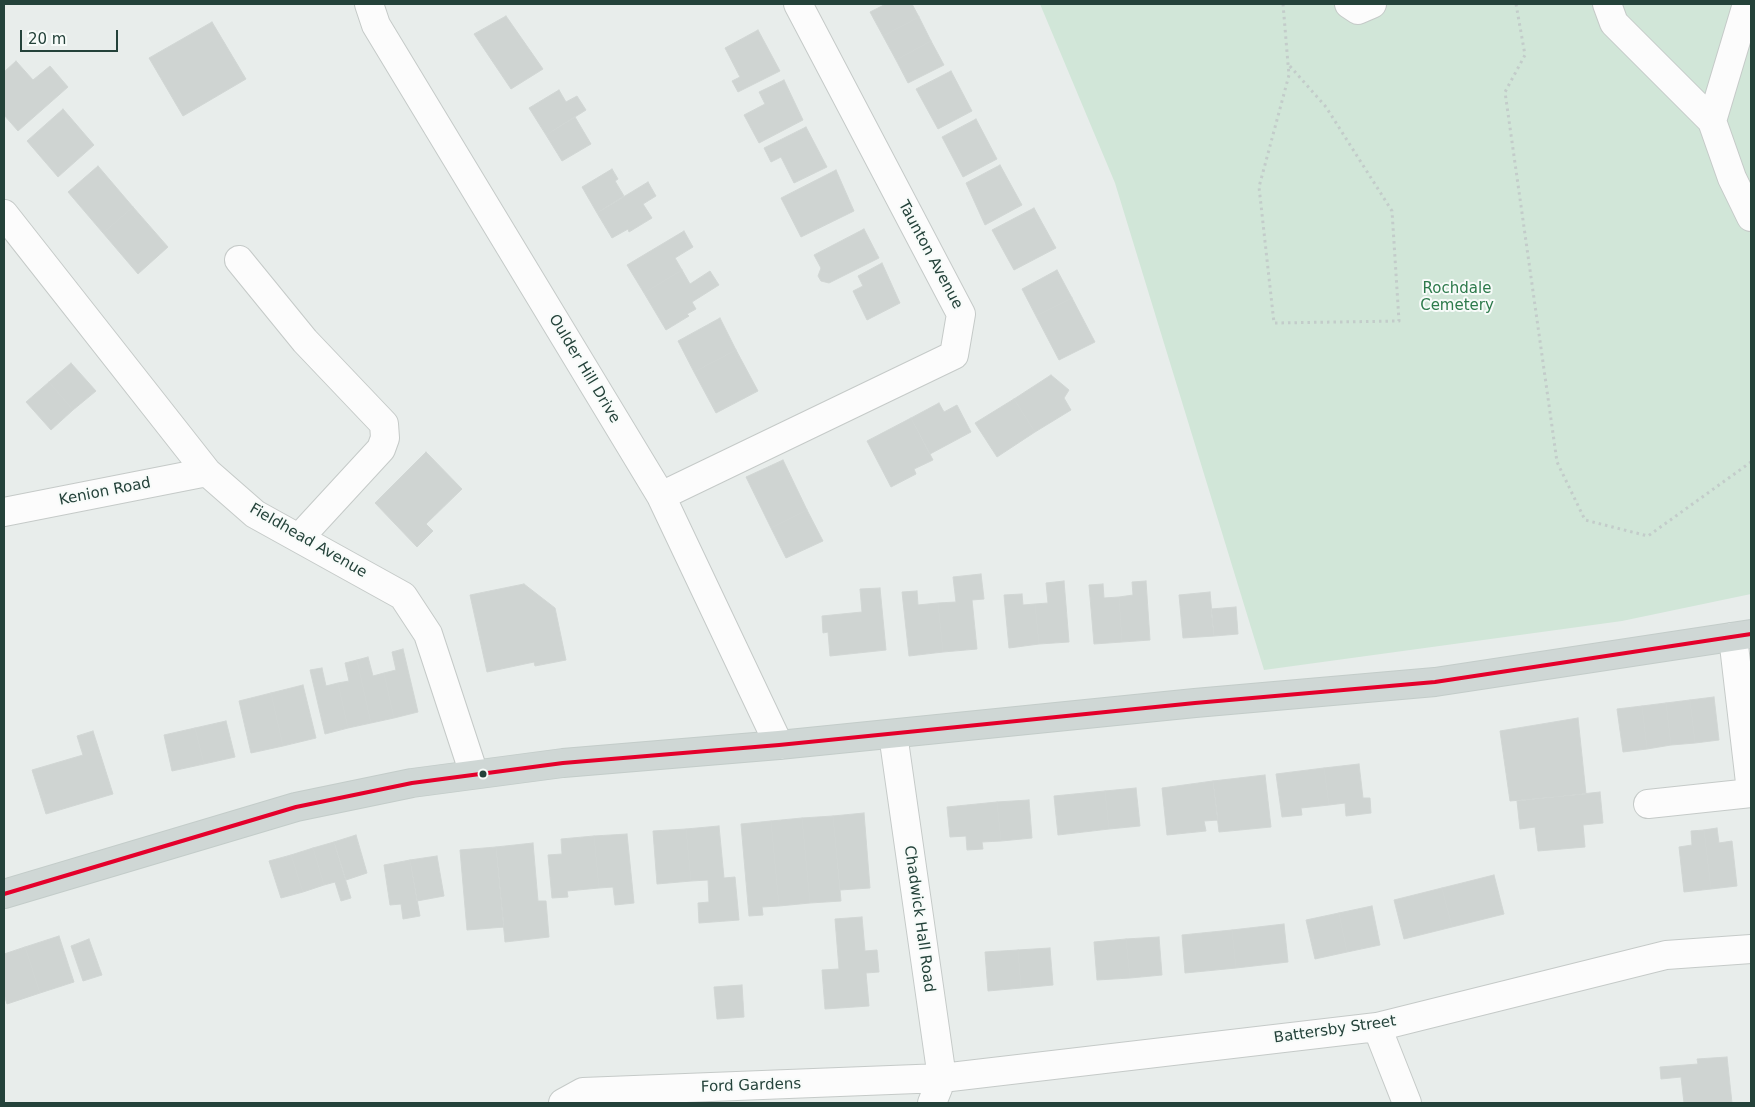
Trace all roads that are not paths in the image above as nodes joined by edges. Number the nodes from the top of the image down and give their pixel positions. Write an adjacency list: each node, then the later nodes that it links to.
1 (369, 4): 12 (street, Oulder Hill Drive)
2 (798, 4): 12 (street, Taunton Avenue)
3 (1349, 4): 4 (street)
4 (1372, 4)
5 (1607, 4): 7 (street)
6 (1747, 4): 7 (street)
7 (1712, 121): 9 (street)
8 (4, 214): 11 (street, Fieldhead Avenue)
9 (1751, 217)
10 (238, 260): 14 (street)
11 (207, 472): 13 (street, Kenion Road); 14 (street, Fieldhead Avenue)
12 (661, 496): 17 (street, Oulder Hill Drive)
13 (4, 512)
14 (300, 537): 18 (street, Fieldhead Avenue)
15 (1742, 636): 16 (main road); 19 (street)
16 (893, 734): 17 (main road); 24 (street, Chadwick Hall Road)
17 (779, 746): 18 (main road)
18 (474, 774): 21 (main road)
19 (1751, 792): 20 (street)
20 (1648, 804)
21 (4, 894)
22 (1751, 949): 23 (street, Battersby Street)
23 (1377, 1027): 24 (street, Battersby Street); 27 (street)
24 (942, 1078): 25 (street, Ford Gardens); 26 (street, Chadwick Hall Road)
25 (562, 1103)
26 (932, 1103)
27 (1408, 1103)

